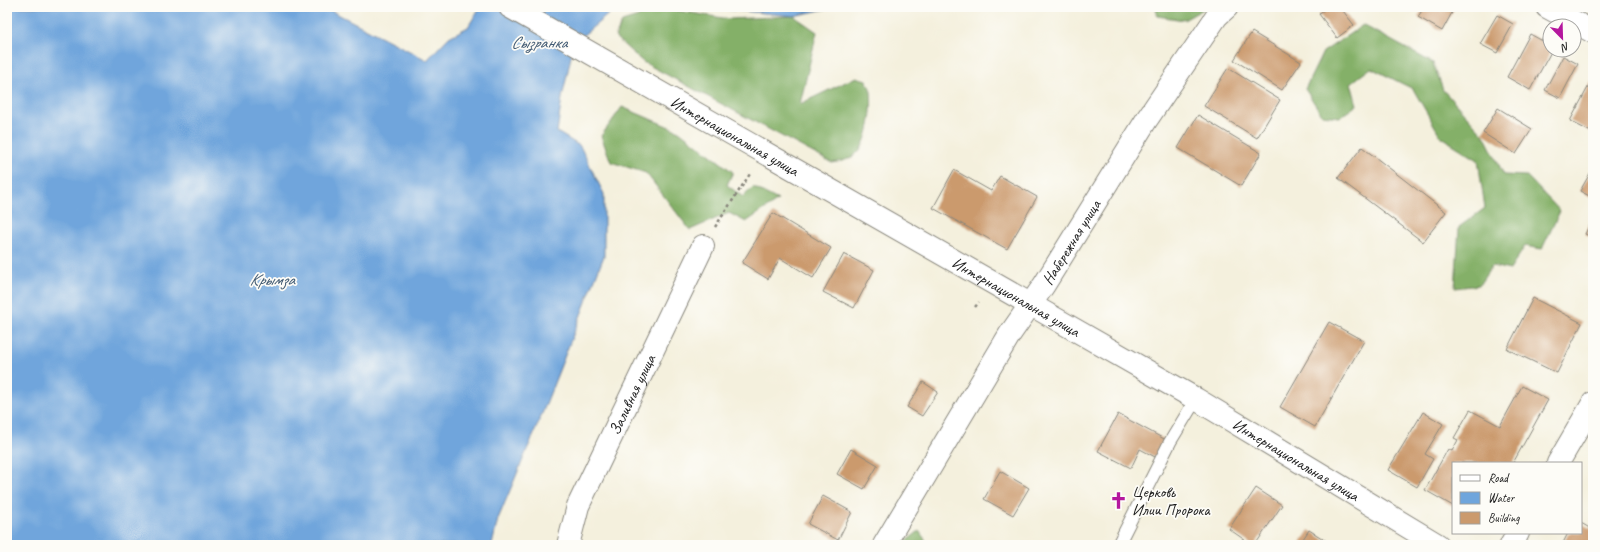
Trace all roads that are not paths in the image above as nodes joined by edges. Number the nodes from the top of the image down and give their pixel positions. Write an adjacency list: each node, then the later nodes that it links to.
1 (510, 7): 6 (main road, Интернациональная улица)
2 (1228, 7): 6 (main road, Набережная улица)
3 (1547, 7): 4 (main road)
4 (1593, 32)
5 (703, 246): 11 (main road, Заливная улица)
6 (1030, 305): 7 (main road, Интернациональная улица); 12 (main road, Набережная улица)
7 (1196, 399): 13 (lane); 14 (main road, Интернациональная улица)
8 (1593, 403): 9 (main road)
9 (1559, 462)
10 (1517, 534): 15 (main road)
11 (568, 545)
12 (884, 545)
13 (1118, 545)
14 (1438, 545)
15 (1511, 545)

